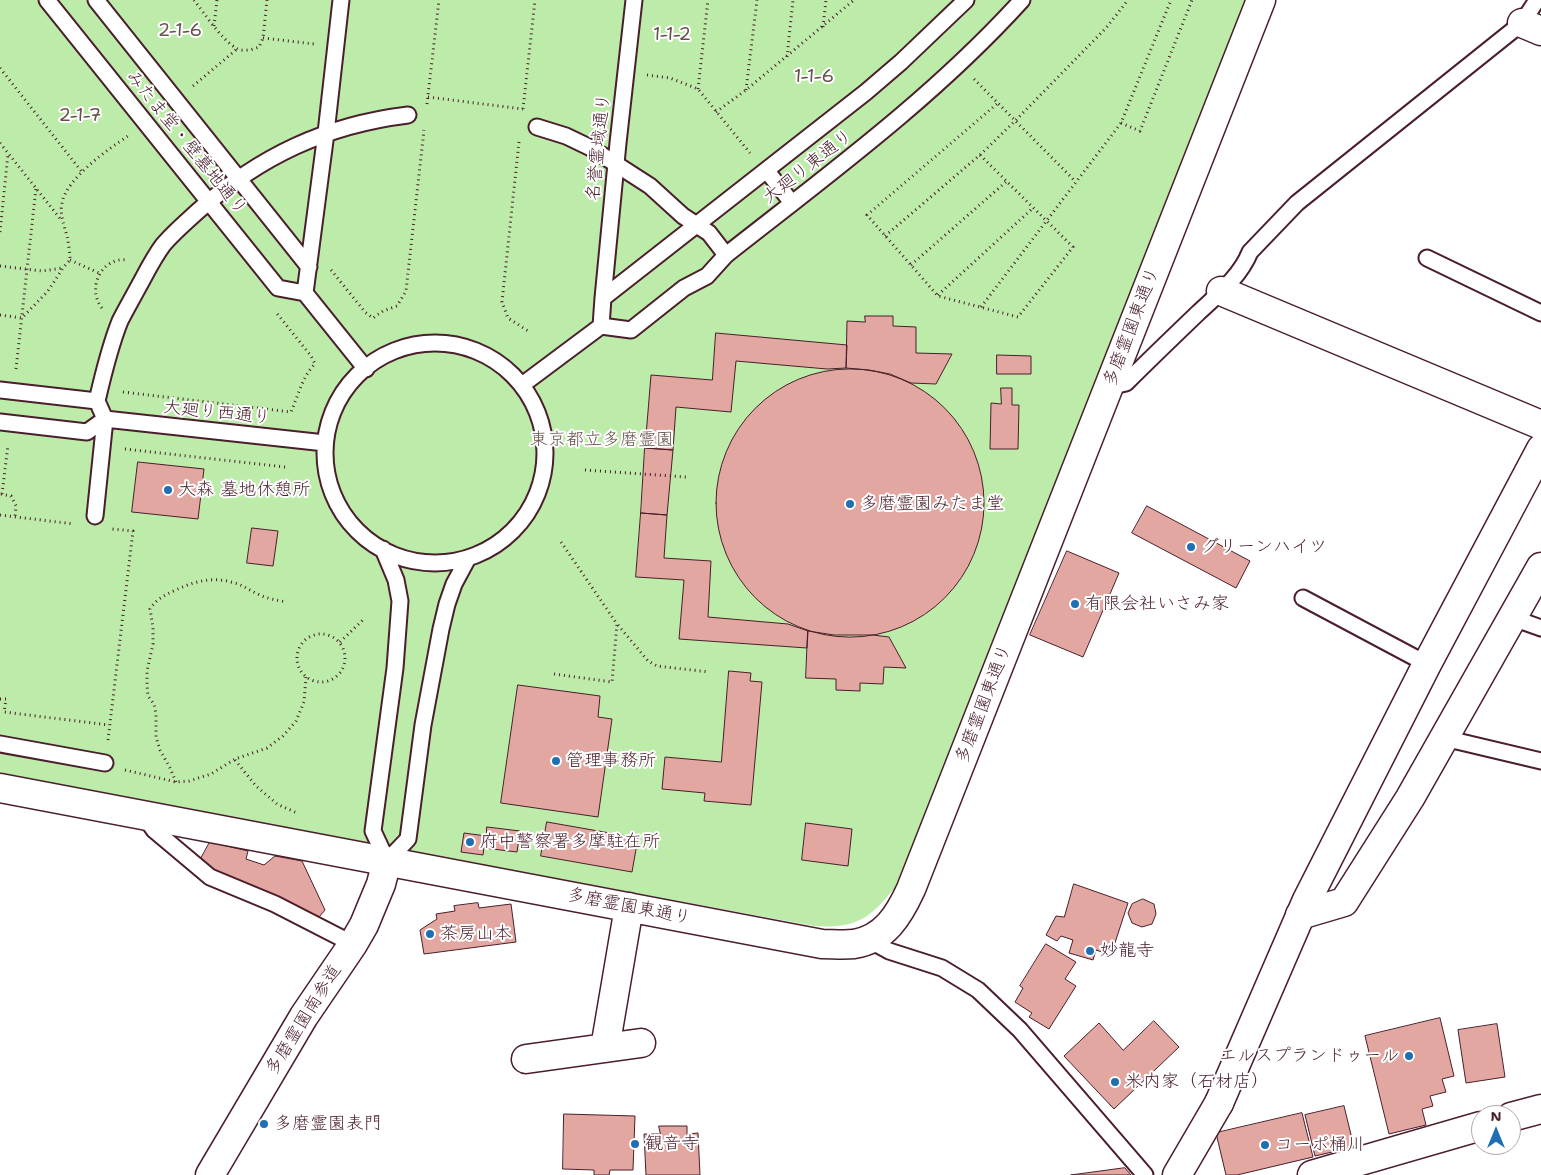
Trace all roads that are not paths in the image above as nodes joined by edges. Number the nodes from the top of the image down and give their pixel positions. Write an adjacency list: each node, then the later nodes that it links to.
1 (47, 0): 16 (lane, みたま堂・壁墓地通り)
2 (96, 0): 15 (lane, みたま堂・壁墓地通り)
3 (340, 0): 12 (lane)
4 (634, 0): 13 (lane, 名誉霊域通り)
5 (966, 0): 14 (lane, 大廻り東通り)
6 (1022, 0): 17 (lane, 大廻り東通り)
7 (1261, 0): 29 (street, 多磨霊園東通り)
8 (1537, 0): 9 (lane)
9 (1532, 27): 22 (lane)
10 (408, 115): 12 (lane)
11 (538, 127): 13 (lane)
12 (326, 134): 15 (lane); 21 (lane)
13 (616, 164): 18 (lane); 24 (lane, 名誉霊域通り)
14 (767, 170): 17 (lane); 18 (lane, 大廻り東通り)
15 (238, 178): 16 (lane); 21 (lane, みたま堂・壁墓地通り)
16 (208, 202): 23 (lane, みたま堂・壁墓地通り); 31 (lane)
17 (792, 203): 19 (lane, 大廻り東通り)
18 (697, 225): 19 (lane); 24 (lane, 大廻り東通り)
19 (726, 255): 26 (lane, 大廻り東通り)
20 (1427, 258): 25 (lane)
21 (309, 267): 23 (lane)
22 (1221, 291): 29 (lane); 34 (street)
23 (305, 293): 27 (lane)
24 (603, 298): 26 (lane)
25 (1541, 313)
26 (601, 326): 28 (lane)
27 (366, 369): 28 (lane); 35 (lane)
28 (522, 385): 39 (lane)
29 (1108, 387): 54 (street, 多磨霊園東通り)
30 (0, 390): 31 (lane)
31 (98, 401): 32 (lane)
32 (105, 419): 33 (lane); 35 (lane, 大廻り西通り); 37 (lane)
33 (0, 422)
34 (1541, 425)
35 (325, 443): 38 (lane)
36 (1541, 449): 44 (street)
37 (94, 523)
38 (383, 549): 39 (lane); 51 (lane)
39 (468, 558): 51 (lane)
40 (1541, 567): 42 (street)
41 (1303, 598): 44 (lane)
42 (1513, 618): 43 (lane); 45 (street)
43 (1541, 628)
44 (1427, 664): 53 (street)
45 (1444, 738): 47 (lane); 53 (street)
46 (0, 744): 48 (lane)
47 (1541, 761)
48 (105, 763)
49 (0, 788): 50 (street, 多磨霊園東通り)
50 (143, 815): 51 (street, 多磨霊園東通り); 55 (lane)
51 (387, 861): 52 (street, 多磨霊園東通り); 55 (street, 多磨霊園南参道)
52 (629, 907): 54 (street, 多磨霊園東通り); 57 (street)
53 (1300, 915): 64 (street)
54 (869, 940): 63 (lane)
55 (353, 944): 62 (street, 多磨霊園南参道)
56 (641, 1044): 57 (street)
57 (605, 1048): 58 (street)
58 (526, 1059)
59 (1541, 1108): 60 (street)
60 (1521, 1114)
61 (1471, 1129): 65 (street)
62 (210, 1175)
63 (1145, 1175)
64 (1177, 1175)
65 (1312, 1175)

